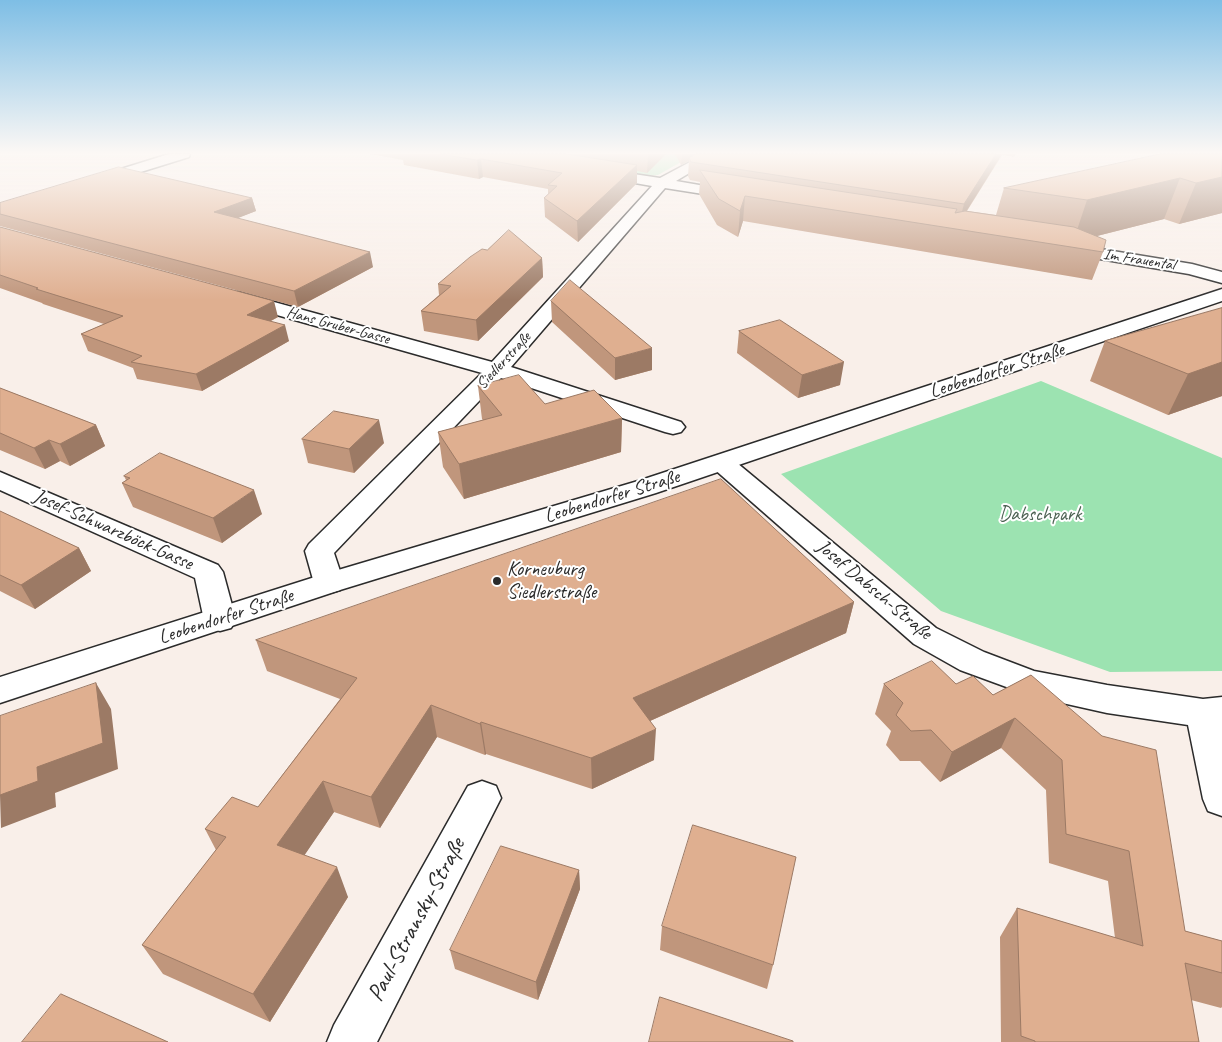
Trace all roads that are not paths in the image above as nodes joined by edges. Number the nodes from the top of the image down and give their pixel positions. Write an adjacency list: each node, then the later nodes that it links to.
1 (645, 203): 6 (street, Siedlerstraße)
2 (1046, 245): 3 (street, Im Frauental)
3 (1222, 278)
4 (220, 293): 6 (street, Hans Gruber-Gasse)
5 (1222, 295): 8 (street, Leobendorfer Straße)
6 (497, 370): 7 (street, Hans Gruber-Gasse); 10 (street, Siedlerstraße)
7 (673, 427)
8 (722, 463): 10 (street, Leobendorfer Straße); 13 (street, Josef Dabsch-Straße)
9 (0, 480): 11 (street, Josef-Schwarzböck-Gasse)
10 (329, 583): 11 (street, Leobendorfer Straße)
11 (220, 620): 12 (street, Leobendorfer Straße)
12 (0, 690)
13 (1213, 712): 15 (street)
14 (482, 798): 16 (street, Paul-Stransky-Straße)
15 (1222, 799)
16 (351, 1042)

